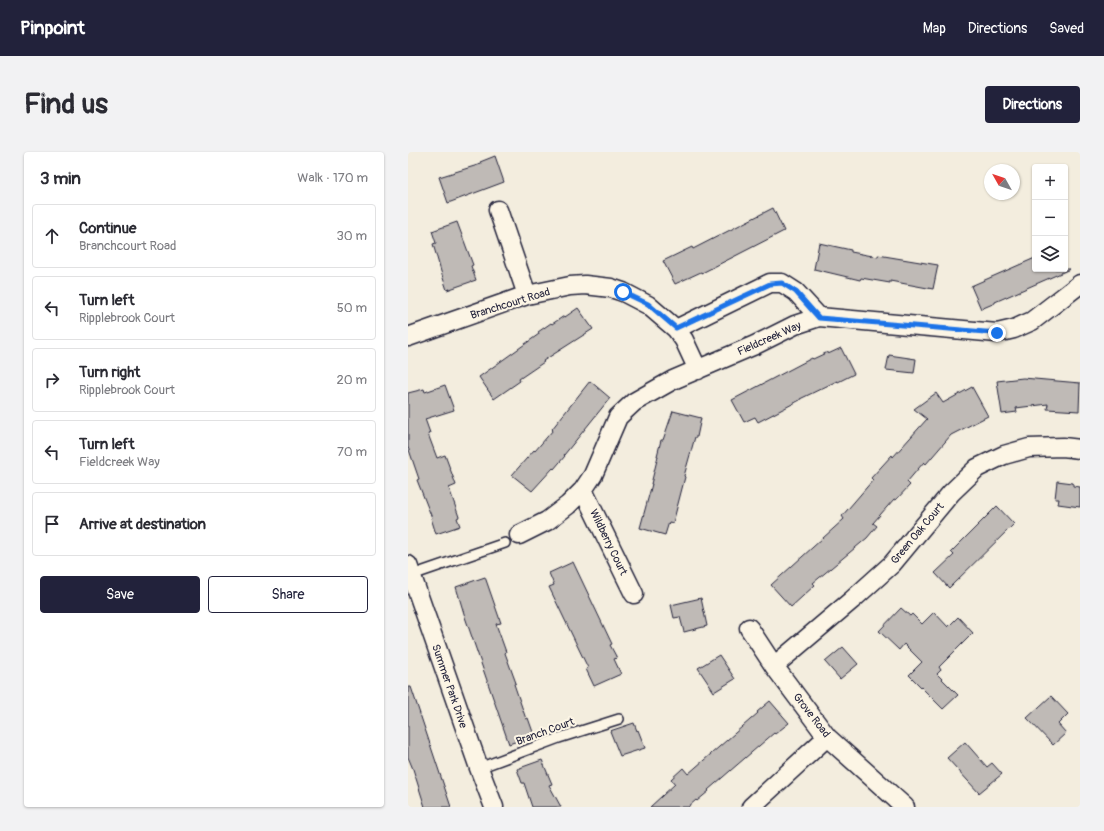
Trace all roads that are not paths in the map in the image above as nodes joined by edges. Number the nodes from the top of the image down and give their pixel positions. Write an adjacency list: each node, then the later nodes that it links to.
1 (498, 210): 3 (street)
2 (1080, 284): 4 (street, Fieldcreek Way)
3 (527, 295): 5 (street, Branchcourt Road); 6 (street, Branchcourt Road)
4 (819, 318): 5 (street); 7 (street, Fieldcreek Way)
5 (676, 328): 7 (street, Branchcourt Road)
6 (408, 337)
7 (698, 370): 9 (street, Fieldcreek Way)
8 (1080, 449): 14 (street, Green Oak Court)
9 (583, 490): 10 (street, Fieldcreek Way); 12 (street, Wildberry Court)
10 (512, 539): 11 (lane)
11 (410, 570): 17 (street, Summer Park Drive)
12 (634, 594)
13 (749, 628): 14 (street, Grove Road)
14 (774, 666): 16 (street, Grove Road)
15 (619, 719): 17 (lane, Branch Court)
16 (827, 737): 19 (street); 20 (street, Grove Road)
17 (479, 768): 18 (street, Summer Park Drive)
18 (494, 807)
19 (751, 807)
20 (905, 807)

